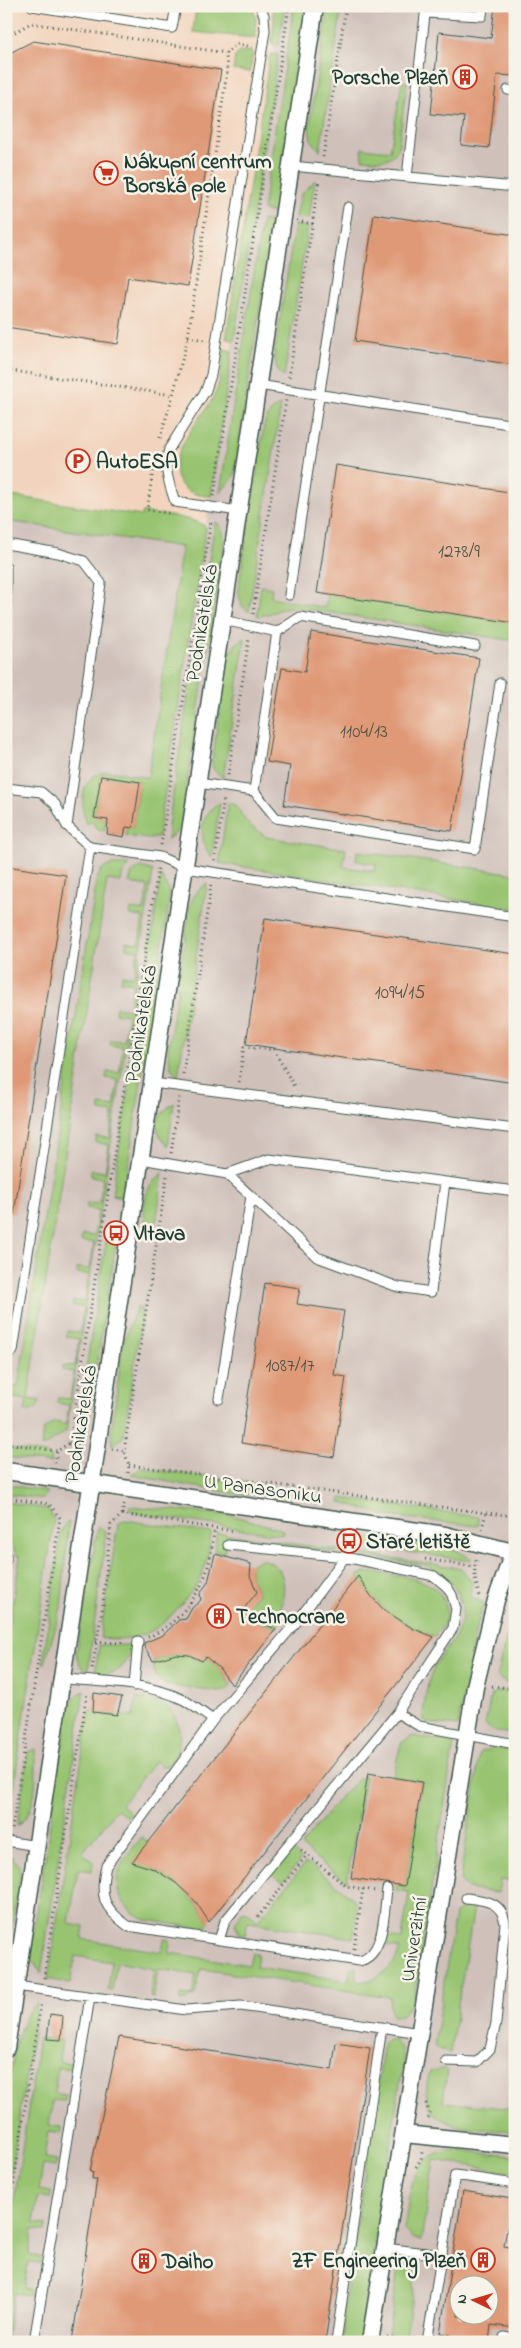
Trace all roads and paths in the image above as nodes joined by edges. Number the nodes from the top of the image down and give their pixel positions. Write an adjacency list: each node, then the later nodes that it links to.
1 (32, 6): 2 (lane)
2 (176, 6)
3 (260, 6): 10 (lane)
4 (289, 6): 11 (path)
5 (316, 6): 13 (street, Podnikatelská)
6 (346, 6): 14 (path)
7 (483, 6): 8 (lane)
8 (425, 10): 15 (lane)
9 (6, 37): 12 (path)
10 (262, 48): 11 (path); 12 (path); 23 (lane)
11 (282, 51): 23 (path)
12 (226, 53): 18 (path)
13 (292, 166): 14 (lane); 19 (street, Podnikatelská)
14 (321, 169): 15 (lane); 20 (path)
15 (406, 177): 16 (lane)
16 (515, 188)
17 (348, 207): 21 (lane)
18 (6, 370)
19 (258, 385): 20 (lane); 24 (street, Podnikatelská)
20 (288, 389): 21 (lane); 30 (path)
21 (319, 394): 22 (lane); 27 (lane)
22 (515, 425)
23 (213, 508): 24 (lane); 40 (path)
24 (239, 512): 29 (street, Podnikatelská)
25 (6, 544): 38 (lane)
26 (6, 567): 28 (lane)
27 (289, 595)
28 (6, 603)
29 (223, 620): 30 (lane); 34 (street, Podnikatelská)
30 (251, 626): 31 (lane); 35 (path)
31 (277, 632): 32 (lane); 37 (lane)
32 (475, 646)
33 (500, 683): 37 (lane)
34 (198, 783): 35 (lane); 41 (street, Podnikatelská)
35 (226, 787): 37 (lane); 42 (path)
36 (6, 788): 38 (lane)
37 (254, 791)
38 (67, 826): 39 (lane)
39 (90, 847): 40 (lane); 55 (lane)
40 (160, 857): 41 (lane); 58 (path)
41 (186, 868): 42 (lane); 44 (street, Podnikatelská)
42 (213, 872): 43 (lane); 45 (path)
43 (515, 918)
44 (153, 1082): 45 (lane); 49 (street, Podnikatelská)
45 (181, 1086): 46 (lane); 50 (path)
46 (238, 1094): 47 (lane); 47 (path)
47 (302, 1102): 48 (lane)
48 (515, 1129)
49 (142, 1159): 50 (lane); 61 (street, Podnikatelská)
50 (169, 1164): 51 (lane); 63 (path)
51 (227, 1174): 52 (lane); 54 (lane)
52 (446, 1182): 53 (lane); 54 (lane)
53 (515, 1191)
54 (251, 1196): 56 (lane)
55 (6, 1356)
56 (218, 1399)
57 (6, 1443): 59 (path)
58 (70, 1443)
59 (56, 1452)
60 (6, 1471): 61 (street, U Panasoniku)
61 (92, 1484): 67 (street, U Panasoniku); 73 (street, Podnikatelská)
62 (6, 1498): 80 (path)
63 (515, 1506)
64 (122, 1514): 72 (path)
65 (215, 1528): 71 (path)
66 (228, 1545): 69 (lane)
67 (514, 1550): 78 (street, Univerzitní)
68 (6, 1556): 70 (lane)
69 (345, 1557): 76 (lane); 77 (lane)
70 (6, 1560)
71 (138, 1641): 72 (path); 75 (lane)
72 (96, 1642): 74 (path)
73 (62, 1678): 74 (lane); 82 (street, Podnikatelská)
74 (90, 1681): 75 (lane); 92 (path)
75 (134, 1686): 77 (lane)
76 (397, 1713): 78 (lane); 81 (lane)
77 (213, 1720): 89 (lane)
78 (468, 1736): 79 (lane); 95 (street, Univerzitní)
79 (515, 1744)
80 (8, 1841): 82 (lane); 84 (path)
81 (290, 1842): 83 (path); 89 (lane)
82 (37, 1846): 91 (street, Podnikatelská)
83 (308, 1855): 85 (path); 88 (path)
84 (6, 1869)
85 (363, 1890): 86 (path); 90 (path)
86 (387, 1891): 90 (lane)
87 (466, 1898): 97 (lane)
88 (258, 1917)
89 (218, 1940): 90 (lane)
90 (353, 1960)
91 (16, 1986): 92 (lane); 96 (street, Podnikatelská)
92 (43, 1990): 93 (lane); 101 (path)
93 (90, 1997): 94 (lane); 108 (lane)
94 (382, 2027): 95 (lane); 109 (lane)
95 (420, 2033): 98 (street, Univerzitní)
96 (6, 2048)
97 (446, 2061)
98 (404, 2134): 99 (street); 102 (street, Univerzitní)
99 (515, 2145)
100 (515, 2184): 103 (lane)
101 (6, 2234)
102 (385, 2248): 103 (lane); 105 (street, Univerzitní)
103 (442, 2255): 110 (lane)
104 (504, 2337): 106 (lane)
105 (377, 2339): 107 (path)
106 (515, 2339)
107 (405, 2340)
108 (34, 2342)
109 (336, 2342)
110 (427, 2342)

